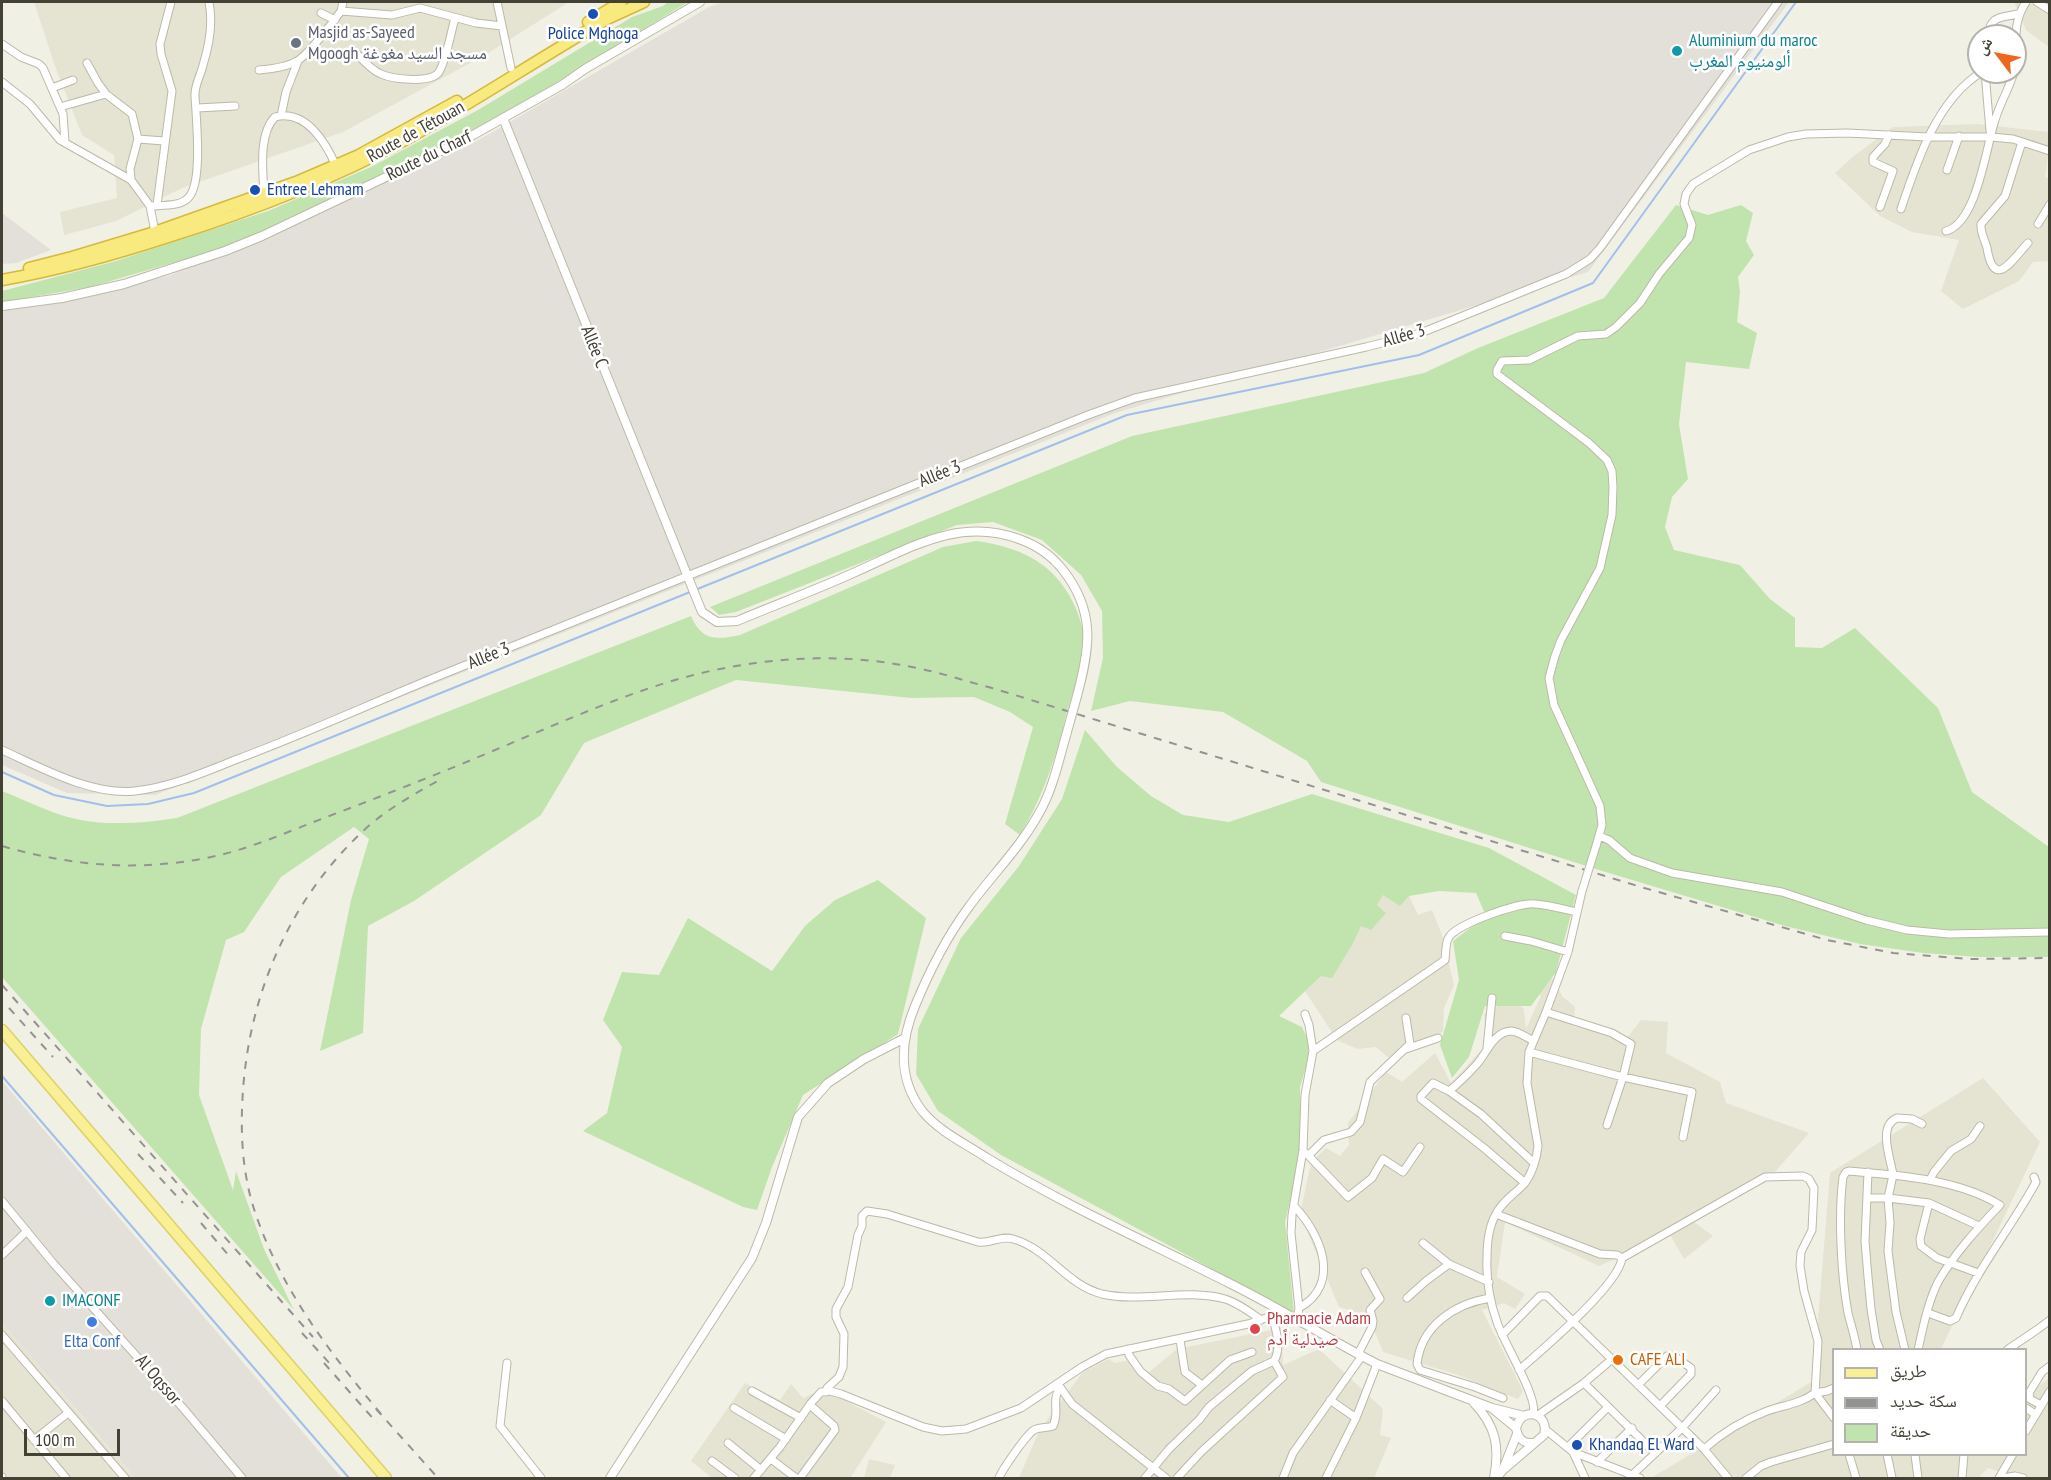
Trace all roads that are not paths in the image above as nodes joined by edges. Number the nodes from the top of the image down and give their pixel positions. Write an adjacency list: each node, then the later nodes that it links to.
1 (171, 2): 44 (street)
2 (209, 2): 36 (street)
3 (343, 2): 12 (street)
4 (497, 2): 20 (street)
5 (621, 2): 25 (highway, Route de Tétouan)
6 (644, 2): 61 (highway, Route de Tétouan)
7 (700, 2): 38 (street, Route du Charf)
8 (1778, 2): 63 (street, Allée 3)
9 (2025, 2): 15 (street)
10 (2037, 2): 13 (street)
11 (419, 5): 12 (street); 16 (street)
12 (341, 10): 17 (street)
13 (2049, 10)
14 (321, 13): 17 (street)
15 (2018, 14): 18 (street); 19 (street)
16 (455, 18): 20 (street); 22 (street)
17 (335, 20): 23 (street)
18 (1990, 24)
19 (2015, 24)
20 (502, 26): 25 (street)
21 (2, 45): 32 (street)
22 (356, 53)
23 (298, 61): 26 (street); 37 (street)
24 (87, 63): 33 (street)
25 (512, 68): 48 (highway, Route de Tétouan)
26 (259, 70)
27 (73, 80): 32 (street)
28 (2, 82): 45 (street)
29 (1969, 84): 42 (street)
30 (1985, 84): 41 (street)
31 (2009, 84): 41 (street)
32 (52, 88): 35 (street)
33 (106, 94): 35 (street); 43 (street)
34 (235, 106): 36 (street)
35 (60, 108): 45 (street)
36 (196, 108): 53 (street)
37 (281, 116): 48 (street); 51 (street)
38 (503, 118): 62 (street, Route du Charf); 63 (street, Allée C)
39 (1889, 135): 42 (street); 54 (street); 65 (street)
40 (1959, 136): 41 (street); 42 (street); 49 (street)
41 (1990, 136): 46 (street); 58 (street)
42 (1928, 137): 55 (street)
43 (138, 139): 44 (street); 50 (street)
44 (164, 141): 53 (street)
45 (65, 142): 50 (street)
46 (2022, 142): 47 (street); 59 (street)
47 (2049, 151)
48 (336, 166): 51 (highway, Route de Tétouan)
49 (1947, 170)
50 (131, 180): 53 (street)
51 (264, 194): 57 (highway, Route de Tétouan)
52 (2049, 204): 56 (street)
53 (153, 206): 57 (street)
54 (1880, 207)
55 (1901, 209)
56 (2038, 224)
57 (155, 231): 60 (highway, Route de Tétouan)
58 (1946, 231)
59 (2028, 243)
60 (2, 273)
61 (2, 280)
62 (2, 306)
63 (687, 578): 64 (street, Allée 3); 75 (street, Allée C, bridge)
64 (2, 750)
65 (1599, 836): 66 (street, bridge); 67 (street)
66 (1577, 912): 69 (street); 80 (street)
67 (2049, 932)
68 (1505, 936): 69 (street)
69 (1568, 952): 71 (street)
70 (1492, 998): 79 (street)
71 (1546, 1012): 77 (street); 82 (street)
72 (1305, 1014): 80 (street)
73 (1406, 1018): 78 (street)
74 (2, 1030): 197 (main road)
75 (905, 1038): 115 (street); 199 (street)
76 (1438, 1038): 78 (street)
77 (1533, 1041): 79 (street); 81 (street)
78 (1406, 1048): 89 (street)
79 (1486, 1050): 83 (street)
80 (1312, 1051): 89 (street)
81 (1529, 1052): 82 (street); 90 (street)
82 (1623, 1077): 85 (street); 87 (street)
83 (1449, 1091): 90 (street); 95 (street)
84 (1922, 1124): 92 (street)
85 (1607, 1125)
86 (1980, 1126): 94 (street)
87 (1683, 1137)
88 (1420, 1148): 89 (street)
89 (1306, 1152): 100 (street)
90 (1534, 1163): 95 (street)
91 (1868, 1172): 92 (street); 96 (street); 124 (street)
92 (1893, 1175): 94 (street); 97 (street)
93 (2034, 1177): 110 (street)
94 (1930, 1180): 102 (street)
95 (1526, 1183): 101 (street)
96 (1867, 1198): 97 (street); 125 (street)
97 (1888, 1198): 99 (street); 126 (street)
98 (2, 1201): 103 (street, Al Oqssor)
99 (1929, 1203): 102 (street); 107 (street)
100 (1294, 1206): 114 (street); 114 (street)
101 (1496, 1214): 106 (street); 111 (street)
102 (1979, 1227): 107 (street)
103 (27, 1231): 105 (street); 196 (street, Al Oqssor)
104 (1423, 1243): 108 (street)
105 (2, 1255)
106 (1622, 1258): 120 (street); 148 (street)
107 (1950, 1263): 110 (street); 116 (street)
108 (1449, 1264): 111 (street); 112 (street)
109 (1365, 1272): 131 (street)
110 (1978, 1273): 116 (street)
111 (1489, 1282): 113 (street)
112 (1407, 1298)
113 (1490, 1298): 122 (street); 138 (street)
114 (1299, 1308): 118 (street)
115 (1275, 1313): 117 (street); 118 (street); 133 (street)
116 (1928, 1313): 127 (street)
117 (1262, 1320): 123 (street); 147 (street)
118 (1297, 1320): 131 (street)
119 (2049, 1320): 128 (street)
120 (1573, 1322): 122 (street); 132 (street); 137 (street)
121 (2, 1335): 161 (street)
122 (1502, 1335): 137 (street)
123 (1180, 1340): 129 (street); 141 (street)
124 (1857, 1348)
125 (1880, 1348)
126 (1905, 1348)
127 (1919, 1348)
128 (2010, 1348)
129 (1128, 1349): 141 (street); 143 (street)
130 (1252, 1352): 141 (street)
131 (1360, 1355): 135 (street); 151 (street)
132 (1611, 1360): 139 (street); 142 (street)
133 (1274, 1361): 190 (street); 206 (street)
134 (507, 1364): 198 (street)
135 (1377, 1364): 140 (street); 166 (street)
136 (2049, 1366): 155 (street)
137 (1519, 1370): 163 (street)
138 (1434, 1374): 140 (street); 150 (street)
139 (1584, 1383): 157 (street); 163 (street)
140 (1430, 1384): 152 (street)
141 (1202, 1385)
142 (1638, 1385): 156 (street); 156 (street)
143 (1059, 1386): 147 (street); 190 (street); 203 (street)
144 (1832, 1389): 148 (street)
145 (1716, 1390): 168 (street)
146 (752, 1391): 165 (street)
147 (826, 1392): 154 (street)
148 (1815, 1393): 164 (street); 179 (street)
149 (2048, 1397): 155 (street)
150 (1503, 1398)
151 (1330, 1400): 166 (street); 207 (street)
152 (1472, 1400): 159 (street); 209 (street)
153 (2, 1401): 174 (street)
154 (810, 1405): 165 (street); 202 (street)
155 (2041, 1405): 162 (street)
156 (1660, 1406): 168 (street)
157 (1608, 1407): 167 (street); 180 (street)
158 (734, 1408): 172 (street)
159 (1492, 1408): 163 (street); 171 (street)
160 (2027, 1409): 162 (street)
161 (68, 1413): 174 (street); 195 (street)
162 (2035, 1414): 169 (street)
163 (1531, 1415): 170 (street); 171 (street)
164 (1832, 1417)
165 (801, 1418): 172 (street)
166 (1356, 1418): 208 (street)
167 (1632, 1428): 181 (street); 189 (street)
168 (1682, 1428): 179 (street); 181 (street)
169 (2027, 1428)
170 (1546, 1430): 173 (street); 175 (street)
171 (1517, 1431): 177 (street); 192 (street)
172 (786, 1439): 187 (street)
173 (1541, 1439): 175 (street); 177 (street)
174 (34, 1440): 194 (street)
175 (1559, 1441): 180 (street)
176 (728, 1443): 191 (street)
177 (1532, 1443): 192 (street)
178 (1832, 1444): 213 (street)
179 (1704, 1449): 212 (street)
180 (1570, 1450): 189 (street); 210 (street)
181 (1655, 1453): 193 (street)
182 (1849, 1456): 214 (street)
183 (1887, 1456): 215 (street)
184 (1915, 1456): 216 (street)
185 (1964, 1456): 217 (street)
186 (2012, 1456): 218 (street)
187 (771, 1459): 191 (street); 202 (street)
188 (712, 1461): 200 (street)
189 (1598, 1462): 193 (street)
190 (1154, 1469): 204 (street); 205 (street)
191 (761, 1470): 201 (street)
192 (1503, 1470): 209 (street)
193 (1630, 1477): 211 (street)
194 (66, 1479)
195 (125, 1479)
196 (242, 1479)
197 (386, 1479)
198 (541, 1479)
199 (610, 1479)
200 (735, 1479)
201 (754, 1479)
202 (798, 1479)
203 (999, 1479)
204 (1145, 1479)
205 (1166, 1479)
206 (1177, 1479)
207 (1283, 1479)
208 (1326, 1479)
209 (1495, 1479)
210 (1586, 1479)
211 (1640, 1479)
212 (1728, 1479)
213 (1746, 1479)
214 (1856, 1479)
215 (1892, 1479)
216 (1918, 1479)
217 (1962, 1479)
218 (2001, 1479): 219 (street)
219 (2023, 1479)

